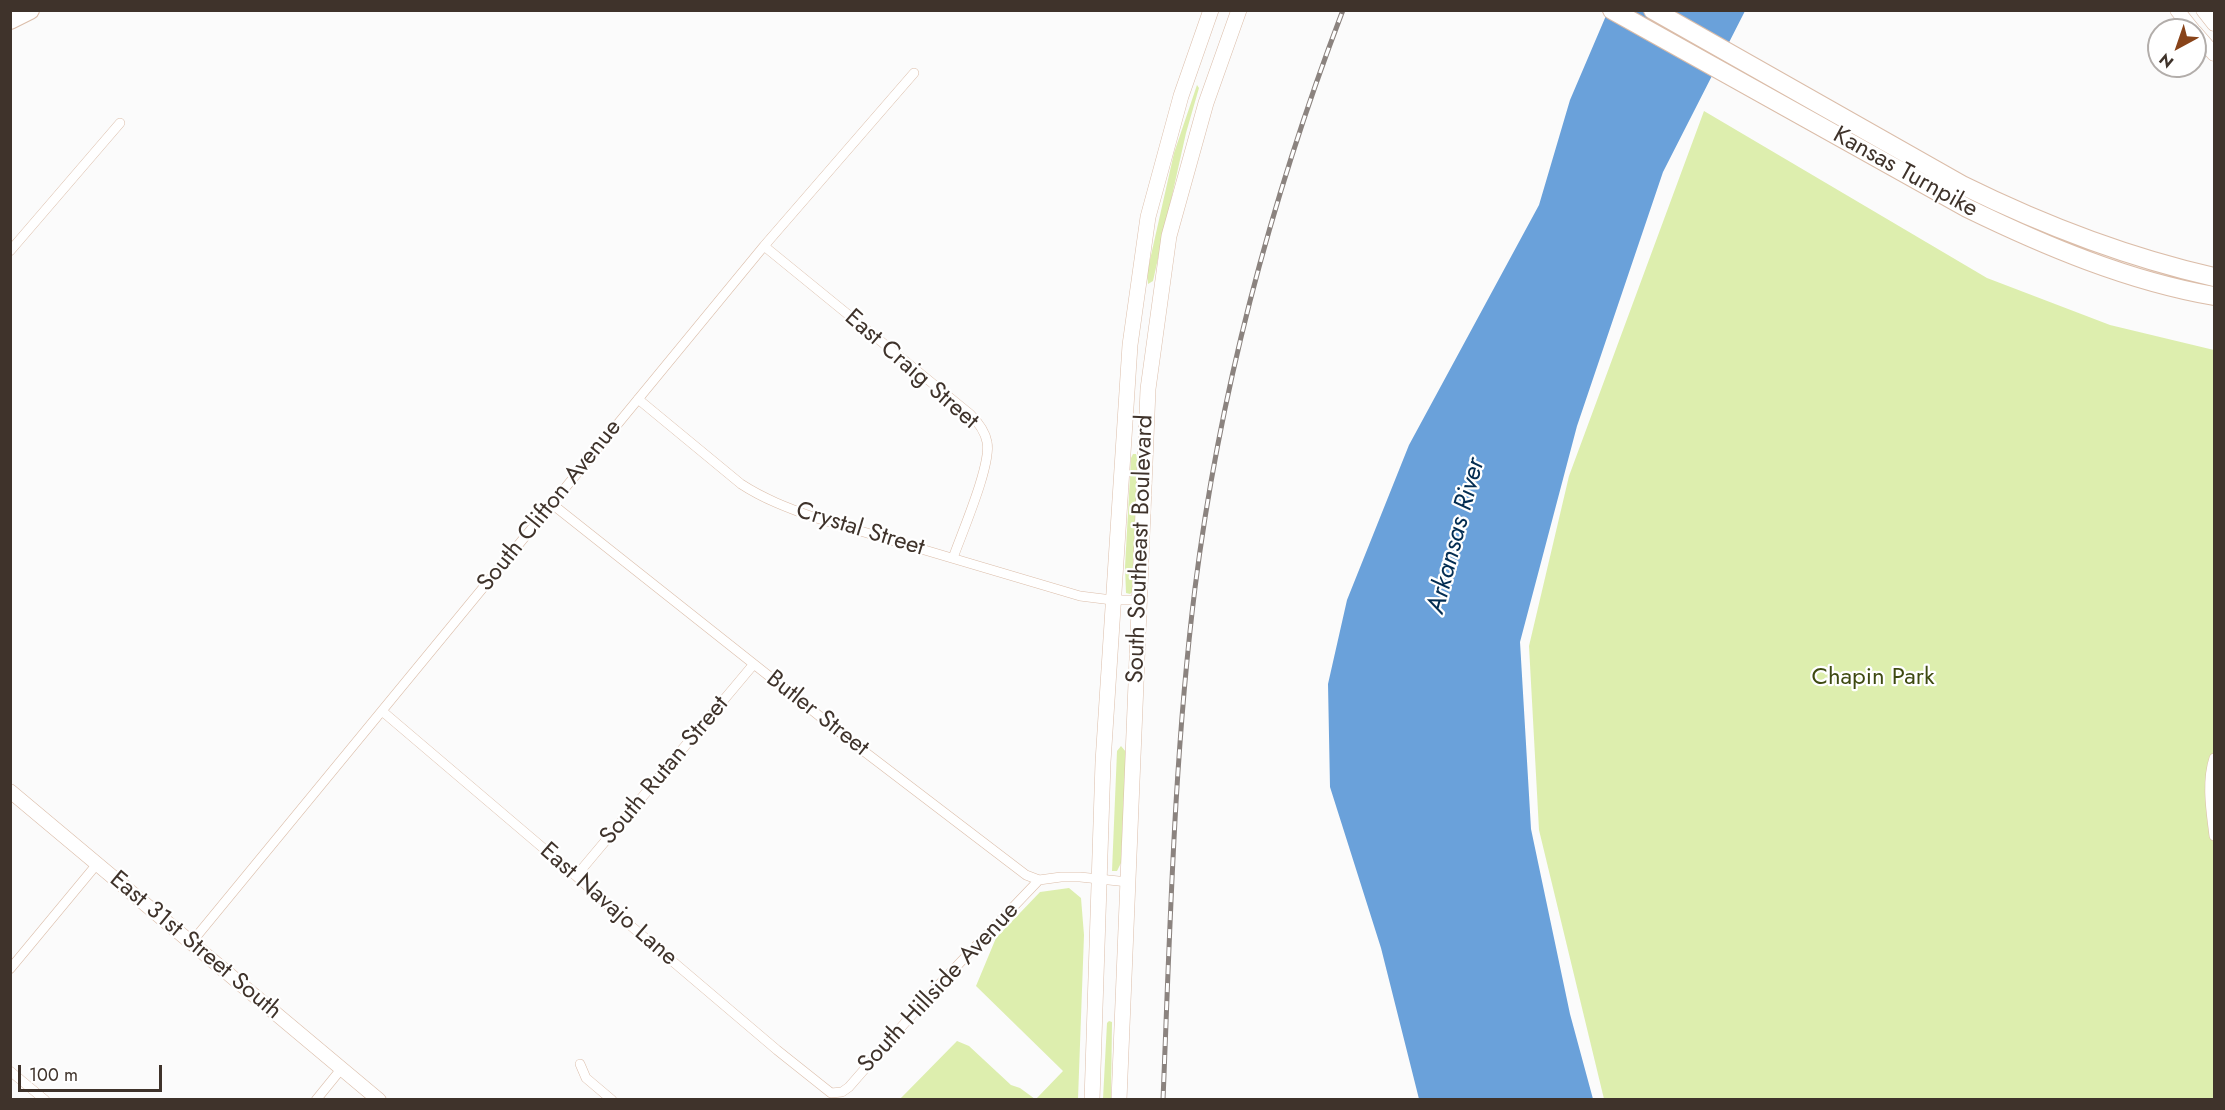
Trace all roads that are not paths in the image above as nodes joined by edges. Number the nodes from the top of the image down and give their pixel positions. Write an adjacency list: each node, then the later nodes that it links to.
1 (30, 10): 7 (highway)
2 (1211, 10): 18 (main road, South Southeast Boulevard)
3 (1239, 10): 19 (main road, South Southeast Boulevard)
4 (1612, 10): 14 (highway, Kansas Turnpike)
5 (1653, 10): 13 (highway, Kansas Turnpike)
6 (2203, 10): 8 (street)
7 (10, 20)
8 (2214, 24)
9 (914, 73): 11 (street, South Clifton Avenue)
10 (120, 123): 12 (street)
11 (764, 246): 15 (street, South Clifton Avenue); 17 (street, East Craig Street)
12 (10, 251)
13 (2214, 277)
14 (2214, 296)
15 (638, 399): 16 (street, South Clifton Avenue); 17 (street, Crystal Street)
16 (552, 504): 20 (street, Butler Street); 21 (street, South Clifton Avenue)
17 (953, 558): 18 (street, Crystal Street)
18 (1112, 600): 19 (street, Crystal Street); 27 (main road, South Southeast Boulevard)
19 (1138, 600): 29 (main road, South Southeast Boulevard)
20 (753, 665): 26 (street, South Rutan Street); 28 (street, Butler Street)
21 (381, 711): 26 (street, East Navajo Lane); 30 (street, South Clifton Avenue)
22 (2214, 758): 24 (street)
23 (10, 791): 25 (street, East 31st Street South)
24 (2214, 836)
25 (97, 864): 30 (street, East 31st Street South); 31 (street)
26 (576, 876): 36 (street, East Navajo Lane)
27 (1099, 879): 28 (street); 29 (street); 41 (main road, South Southeast Boulevard)
28 (1039, 880): 36 (street, South Hillside Avenue)
29 (1128, 882): 42 (main road, South Southeast Boulevard)
30 (191, 943): 34 (street, East 31st Street South)
31 (14, 957): 32 (street)
32 (10, 969)
33 (580, 1064): 40 (street)
34 (342, 1068): 38 (street); 39 (street, East 31st Street South)
35 (10, 1071): 37 (street)
36 (837, 1094)
37 (45, 1100)
38 (316, 1100)
39 (379, 1100)
40 (612, 1100)
41 (1092, 1100)
42 (1119, 1100)

